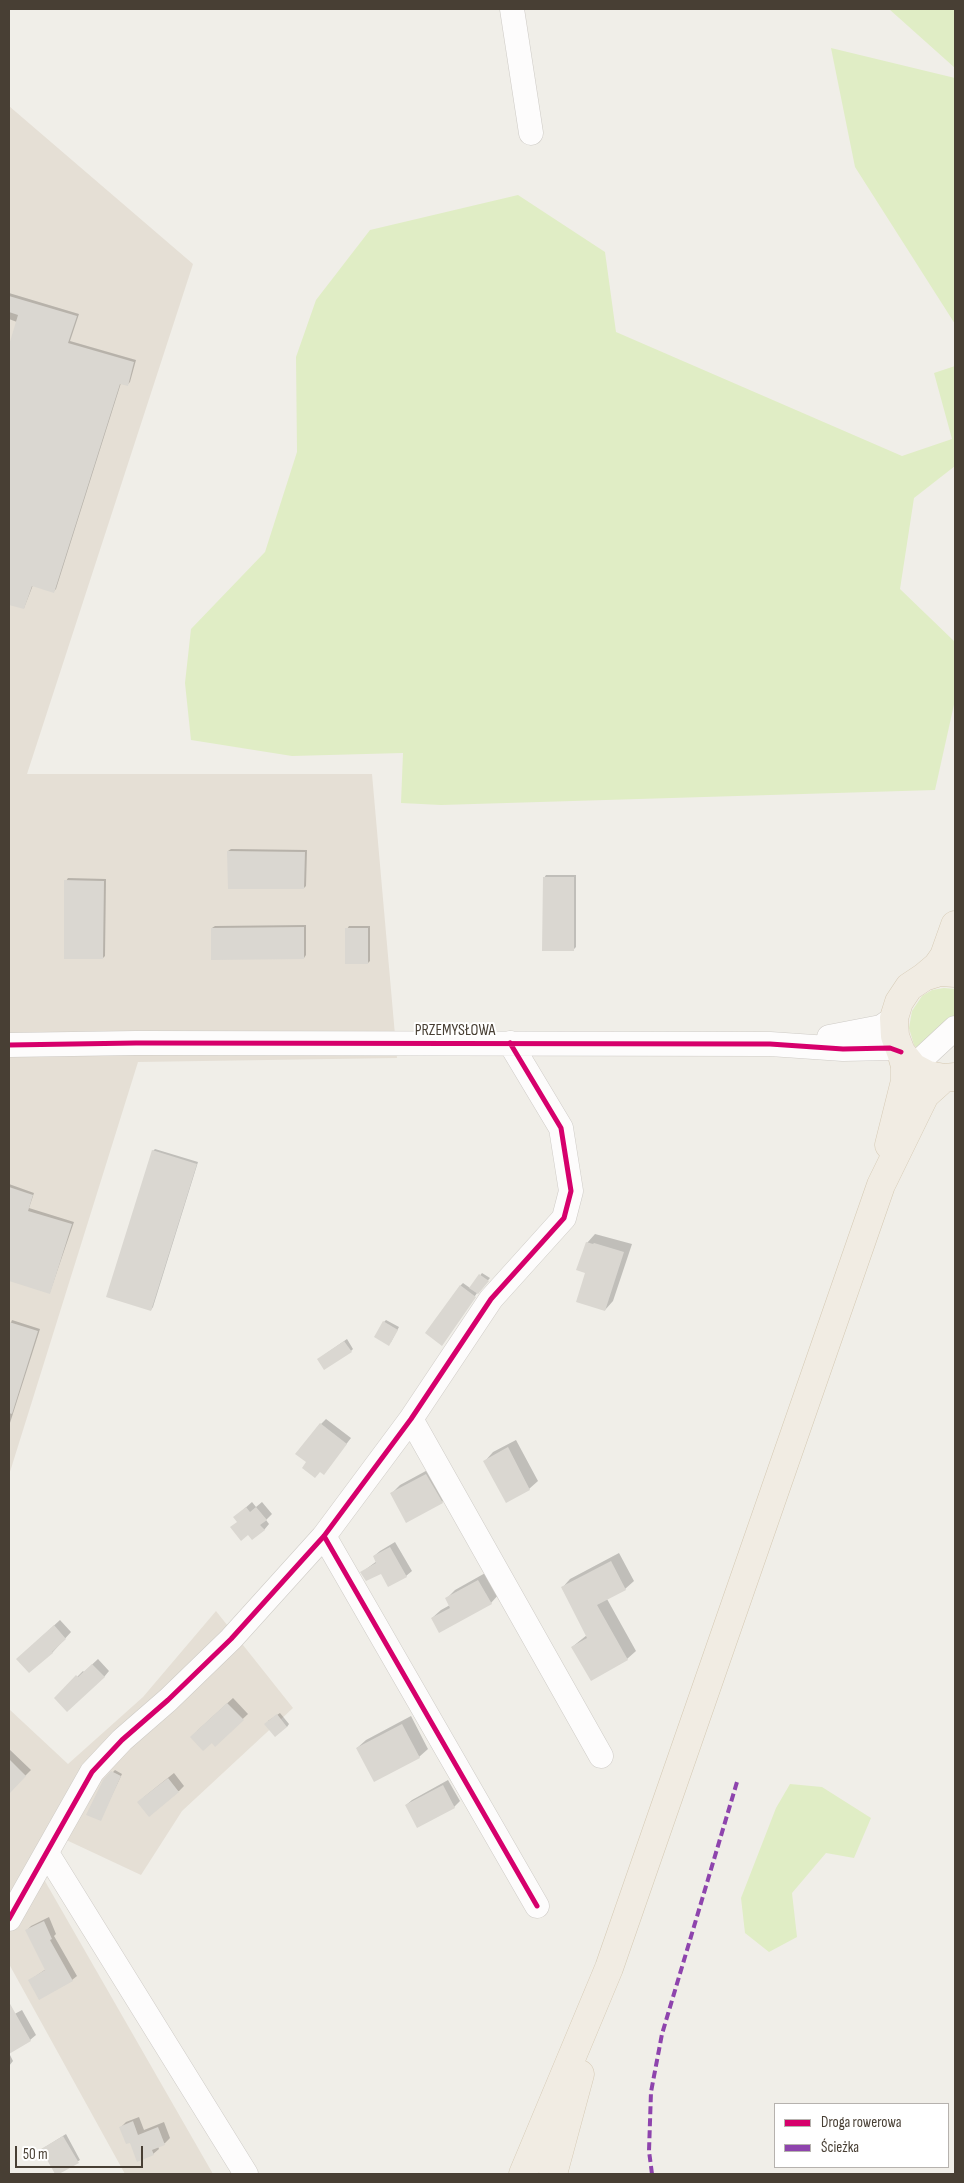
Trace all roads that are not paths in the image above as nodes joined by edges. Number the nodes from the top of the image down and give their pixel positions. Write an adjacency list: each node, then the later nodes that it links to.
1 (512, 9): 2 (street)
2 (531, 133)
3 (955, 925): 5 (main road)
4 (955, 973): 5 (main road)
5 (924, 977): 6 (main road)
6 (894, 1018): 9 (street, PRZEMYSŁOWA); 11 (main road)
7 (955, 1028): 11 (street)
8 (510, 1043): 9 (street, PRZEMYSŁOWA); 10 (street, PRZEMYSŁOWA); 14 (street)
9 (770, 1044): 11 (street, PRZEMYSŁOWA)
10 (9, 1045)
11 (907, 1059): 12 (main road); 13 (main road)
12 (950, 1078): 13 (main road)
13 (880, 1185): 20 (main road)
14 (411, 1419): 15 (street); 16 (street)
15 (324, 1536): 17 (street); 18 (street)
16 (601, 1756)
17 (46, 1853): 19 (street); 21 (street)
18 (537, 1906)
19 (9, 1919)
20 (609, 1968): 22 (main road); 23 (main road)
21 (246, 2174)
22 (523, 2174)
23 (553, 2174)

